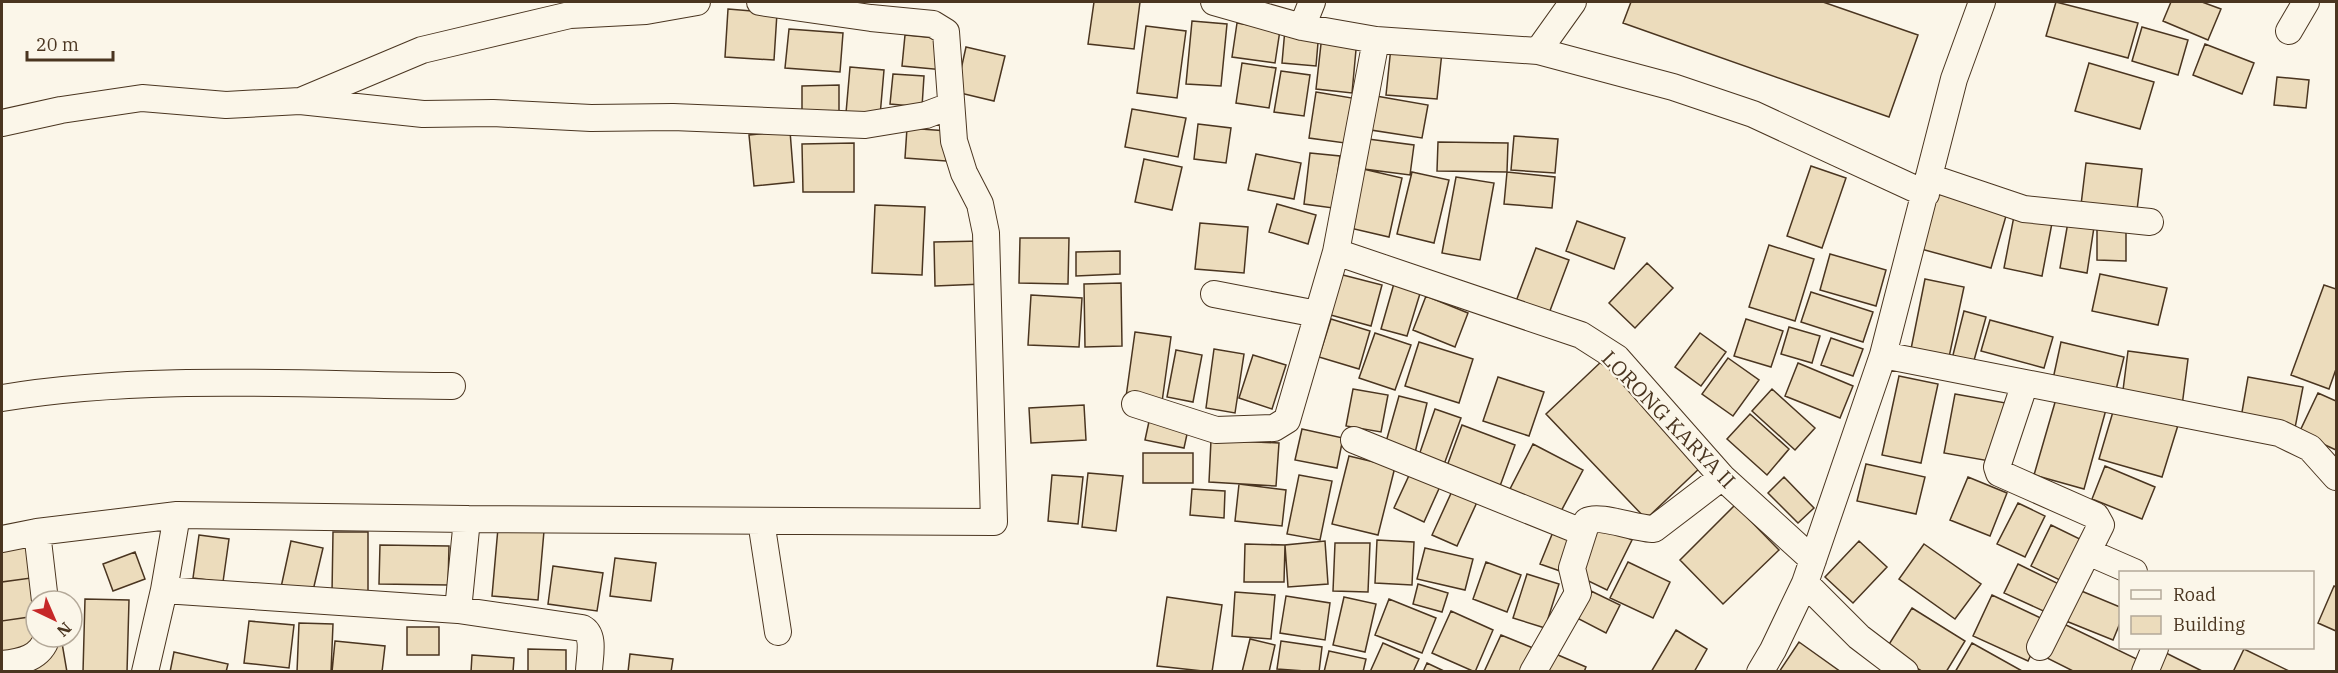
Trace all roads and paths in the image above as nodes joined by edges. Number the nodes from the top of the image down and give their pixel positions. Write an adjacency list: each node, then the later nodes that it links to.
1 (697, 2): 12 (street)
2 (760, 2): 13 (street)
3 (1214, 2): 8 (street)
4 (1312, 2): 8 (street)
5 (1573, 2): 11 (street)
6 (1982, 2): 15 (street)
7 (2306, 2): 9 (street)
8 (1302, 27): 10 (street)
9 (2289, 31)
10 (1376, 40): 11 (street); 17 (street)
11 (1538, 51): 15 (street)
12 (300, 101): 13 (street); 14 (street)
13 (950, 106): 30 (street)
14 (2, 123)
15 (1928, 185): 16 (street); 20 (street)
16 (2150, 222)
17 (1336, 252): 19 (street); 26 (street, LORONG KARYA II)
18 (1214, 294): 19 (street)
19 (1317, 314): 24 (street)
20 (1883, 355): 21 (street); 36 (street)
21 (2025, 383): 27 (street); 34 (street)
22 (452, 386): 23 (street)
23 (2, 398)
24 (1135, 404)
25 (1354, 440): 32 (street)
26 (1722, 477): 32 (street); 36 (street, LORONG KARYA II)
27 (2337, 477)
28 (177, 514): 29 (street); 31 (street); 38 (street)
29 (467, 519): 30 (street); 39 (street)
30 (761, 521): 40 (street)
31 (38, 532): 33 (street); 37 (street)
32 (1581, 532): 47 (street)
33 (2, 539)
34 (2088, 552): 35 (street); 41 (street)
35 (2130, 571)
36 (1809, 572): 48 (street); 49 (street, LORONG KARYA II)
37 (44, 589)
38 (164, 590): 39 (street); 45 (street)
39 (458, 610): 46 (street)
40 (778, 632)
41 (2040, 647)
42 (41, 649): 44 (street)
43 (2156, 649): 50 (street)
44 (2, 664)
45 (146, 672)
46 (589, 672)
47 (1533, 672)
48 (1760, 672)
49 (1905, 672)
50 (2145, 672)

